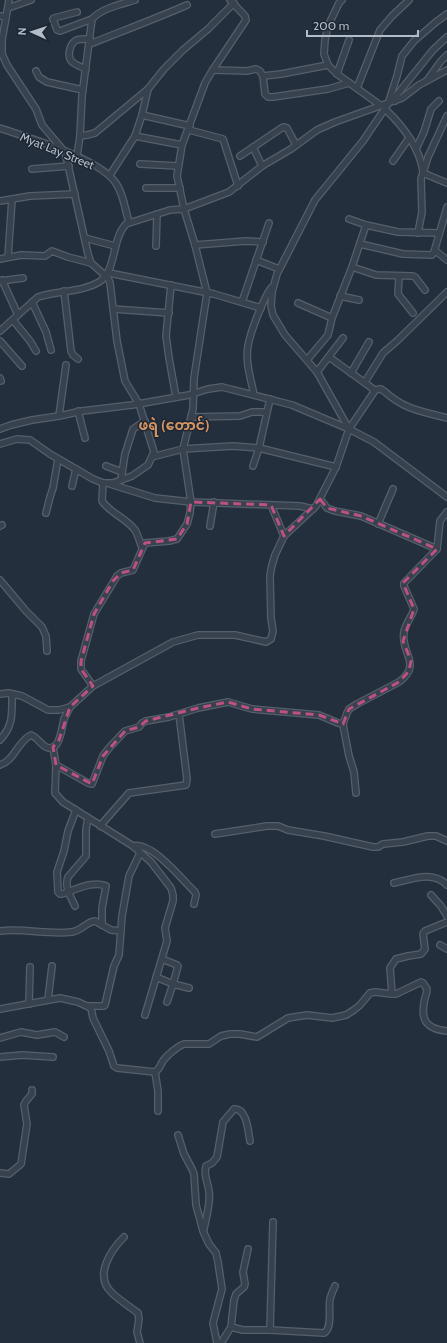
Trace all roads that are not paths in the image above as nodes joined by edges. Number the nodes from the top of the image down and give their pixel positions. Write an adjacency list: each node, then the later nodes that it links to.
1 (9, 0): 8 (street)
2 (31, 0): 8 (street)
3 (135, 0): 12 (street)
4 (410, 0): 26 (street)
5 (340, 1): 17 (street)
6 (232, 2): 19 (street); 27 (street)
7 (187, 5): 15 (street)
8 (8, 8): 11 (street)
9 (77, 12): 12 (street)
10 (447, 14): 31 (street)
11 (3, 16): 43 (street)
12 (92, 19): 15 (street)
13 (447, 37): 29 (street)
14 (349, 40): 22 (street)
15 (90, 41): 18 (street); 18 (street)
16 (447, 55): 24 (street)
17 (328, 65): 22 (street); 23 (street)
18 (86, 69): 28 (street)
19 (213, 70): 23 (street); 35 (street)
20 (447, 70): 24 (street)
21 (36, 71): 28 (street)
22 (337, 74): 25 (street)
23 (263, 76): 25 (street)
24 (428, 80): 29 (street)
25 (349, 83): 26 (street)
26 (357, 88): 31 (street)
27 (148, 89): 32 (street); 36 (street)
28 (83, 90): 36 (street)
29 (395, 101): 31 (street)
30 (439, 101): 42 (street)
31 (384, 106): 38 (street); 40 (street); 83 (street)
32 (142, 115): 35 (street); 37 (street)
33 (447, 116): 52 (street)
34 (0, 128): 43 (street, Myat Lay Street)
35 (189, 128): 39 (street); 55 (street)
36 (80, 136): 44 (street)
37 (135, 136): 39 (street); 53 (street)
38 (409, 138): 42 (street); 46 (street)
39 (182, 145): 49 (street)
40 (296, 145): 41 (street); 50 (street)
41 (252, 148): 45 (street); 50 (street)
42 (416, 149): 52 (street)
43 (64, 152): 44 (street, Myat Lay Street); 48 (street)
44 (77, 156): 53 (street, Myat Lay Street)
45 (240, 156)
46 (393, 161)
47 (140, 164): 49 (street)
48 (69, 166): 51 (street); 58 (street)
49 (178, 166): 57 (street)
50 (262, 166): 55 (street)
51 (32, 169)
52 (423, 173): 54 (street); 68 (street)
53 (110, 175): 65 (street, Myat Lay Street)
54 (447, 183)
55 (238, 186): 62 (street)
56 (146, 188): 57 (street)
57 (180, 188): 62 (street)
58 (75, 194): 59 (street); 70 (street)
59 (12, 199): 60 (street); 77 (street)
60 (0, 201)
61 (447, 208): 69 (street)
62 (184, 209): 63 (street); 73 (street)
63 (157, 214): 65 (street); 75 (street)
64 (349, 219): 67 (street)
65 (129, 222): 74 (street)
66 (269, 222): 71 (street)
67 (366, 224): 68 (street); 72 (street)
68 (418, 233): 69 (street)
69 (440, 233): 76 (street)
70 (84, 238): 74 (street); 81 (street)
71 (263, 242): 73 (street); 79 (street)
72 (360, 244): 76 (street); 82 (street)
73 (195, 245): 93 (street)
74 (115, 246): 84 (street)
75 (156, 246)
76 (434, 252): 80 (street)
77 (8, 257): 78 (street); 81 (street)
78 (0, 259)
79 (256, 260): 83 (street); 97 (street)
80 (447, 260)
81 (91, 263): 84 (street)
82 (352, 267): 85 (street); 94 (street)
83 (279, 269): 89 (street)
84 (107, 274): 88 (street); 91 (street); 100 (street)
85 (399, 276): 90 (street); 102 (street)
86 (23, 278): 87 (street)
87 (1, 280): 103 (street)
88 (171, 285): 93 (street); 101 (street)
89 (273, 286): 99 (street); 114 (street)
90 (425, 290)
91 (64, 291): 96 (street); 113 (street)
92 (447, 292): 119 (street)
93 (207, 293): 97 (street); 121 (street)
94 (340, 296): 95 (street); 104 (street)
95 (359, 300)
96 (32, 302): 103 (street); 110 (street)
97 (242, 302): 99 (street)
98 (298, 303): 104 (street)
99 (261, 308): 122 (street)
100 (114, 309): 101 (street); 125 (street)
101 (168, 313): 123 (street)
102 (412, 313)
103 (18, 315): 105 (street)
104 (332, 318): 114 (street)
105 (13, 320): 106 (street); 111 (street)
106 (0, 331)
107 (343, 338): 112 (street)
108 (0, 341): 116 (street)
109 (370, 342): 118 (street)
110 (51, 350)
111 (36, 351)
112 (329, 357): 117 (street); 118 (street)
113 (78, 359)
114 (307, 360): 117 (street)
115 (66, 365): 128 (street)
116 (22, 366)
117 (317, 372): 133 (street)
118 (351, 373): 119 (street)
119 (365, 382): 120 (street)
120 (374, 390): 130 (street); 133 (street)
121 (193, 394): 122 (street); 123 (street); 129 (street)
122 (254, 395): 124 (street)
123 (176, 397): 125 (street)
124 (270, 399): 127 (street); 133 (street)
125 (139, 404): 126 (street); 131 (street)
126 (78, 411): 128 (street); 134 (street)
127 (266, 412): 129 (street); 136 (street)
128 (58, 416): 132 (street)
129 (191, 417): 137 (street)
130 (447, 418)
131 (145, 421): 138 (street); 144 (street)
132 (0, 429)
133 (349, 429): 142 (street); 149 (street)
134 (85, 438)
135 (0, 444): 139 (street)
136 (259, 448): 137 (street); 141 (street); 142 (street)
137 (183, 449): 138 (street); 151 (street)
138 (152, 456): 145 (street)
139 (58, 458): 143 (street); 156 (street)
140 (106, 466): 144 (street)
141 (253, 466)
142 (336, 467): 150 (street)
143 (76, 469): 146 (street); 147 (street)
144 (122, 472): 145 (street)
145 (121, 480): 146 (street)
146 (105, 483): 151 (street); 160 (street)
147 (72, 486)
148 (393, 489): 157 (street)
149 (447, 497)
150 (320, 499): 154 (street); 157 (street)
151 (191, 502): 152 (street); 160 (street)
152 (214, 502): 153 (street); 158 (street)
153 (271, 505): 154 (street); 159 (street)
154 (313, 509): 159 (street)
155 (447, 512): 161 (street)
156 (46, 513)
157 (378, 524): 161 (street)
158 (210, 526)
159 (284, 536): 164 (street)
160 (142, 548): 164 (street)
161 (437, 549): 169 (street)
162 (0, 580): 163 (street)
163 (47, 651)
164 (93, 686): 167 (street)
165 (0, 694): 166 (street)
166 (14, 694): 167 (street); 170 (street)
167 (70, 707): 171 (street)
168 (179, 714): 169 (street); 173 (street); 177 (street)
169 (343, 724): 174 (street)
170 (0, 740)
171 (54, 747): 172 (street); 173 (street)
172 (0, 765)
173 (56, 765): 175 (street)
174 (356, 793)
175 (76, 810): 176 (street); 184 (street)
176 (88, 818): 177 (street); 184 (street)
177 (100, 826): 180 (street)
178 (215, 834): 179 (street)
179 (447, 841)
180 (133, 846): 181 (street); 186 (street)
181 (140, 853): 191 (street); 194 (street)
182 (394, 883): 183 (street)
183 (447, 885)
184 (68, 892): 187 (street); 189 (street)
185 (431, 895): 188 (street)
186 (194, 904)
187 (75, 906)
188 (447, 921): 200 (street)
189 (102, 925): 190 (street); 191 (street)
190 (0, 931)
191 (121, 931): 204 (street)
192 (440, 945): 193 (street)
193 (447, 949)
194 (162, 959): 197 (street); 198 (street)
195 (52, 966): 201 (street)
196 (30, 967): 203 (street)
197 (156, 977): 198 (street); 206 (street)
198 (173, 984): 199 (street); 202 (street)
199 (189, 988)
200 (392, 994): 207 (street); 212 (street)
201 (48, 1000): 203 (street); 204 (street)
202 (167, 1002)
203 (29, 1004): 205 (street)
204 (88, 1006): 212 (street)
205 (0, 1009)
206 (145, 1015)
207 (447, 1032)
208 (64, 1037): 209 (street)
209 (0, 1038)
210 (0, 1057): 211 (street)
211 (53, 1057)
212 (155, 1072): 214 (street)
213 (32, 1090): 217 (street)
214 (158, 1111)
215 (178, 1135): 219 (street)
216 (250, 1141): 219 (street)
217 (0, 1173)
218 (273, 1222): 224 (street)
219 (203, 1231): 226 (street)
220 (124, 1237): 225 (street)
221 (248, 1249): 223 (street)
222 (335, 1286): 224 (street)
223 (230, 1327): 224 (street); 227 (street)
224 (270, 1330)
225 (140, 1343)
226 (217, 1343)
227 (221, 1343)

